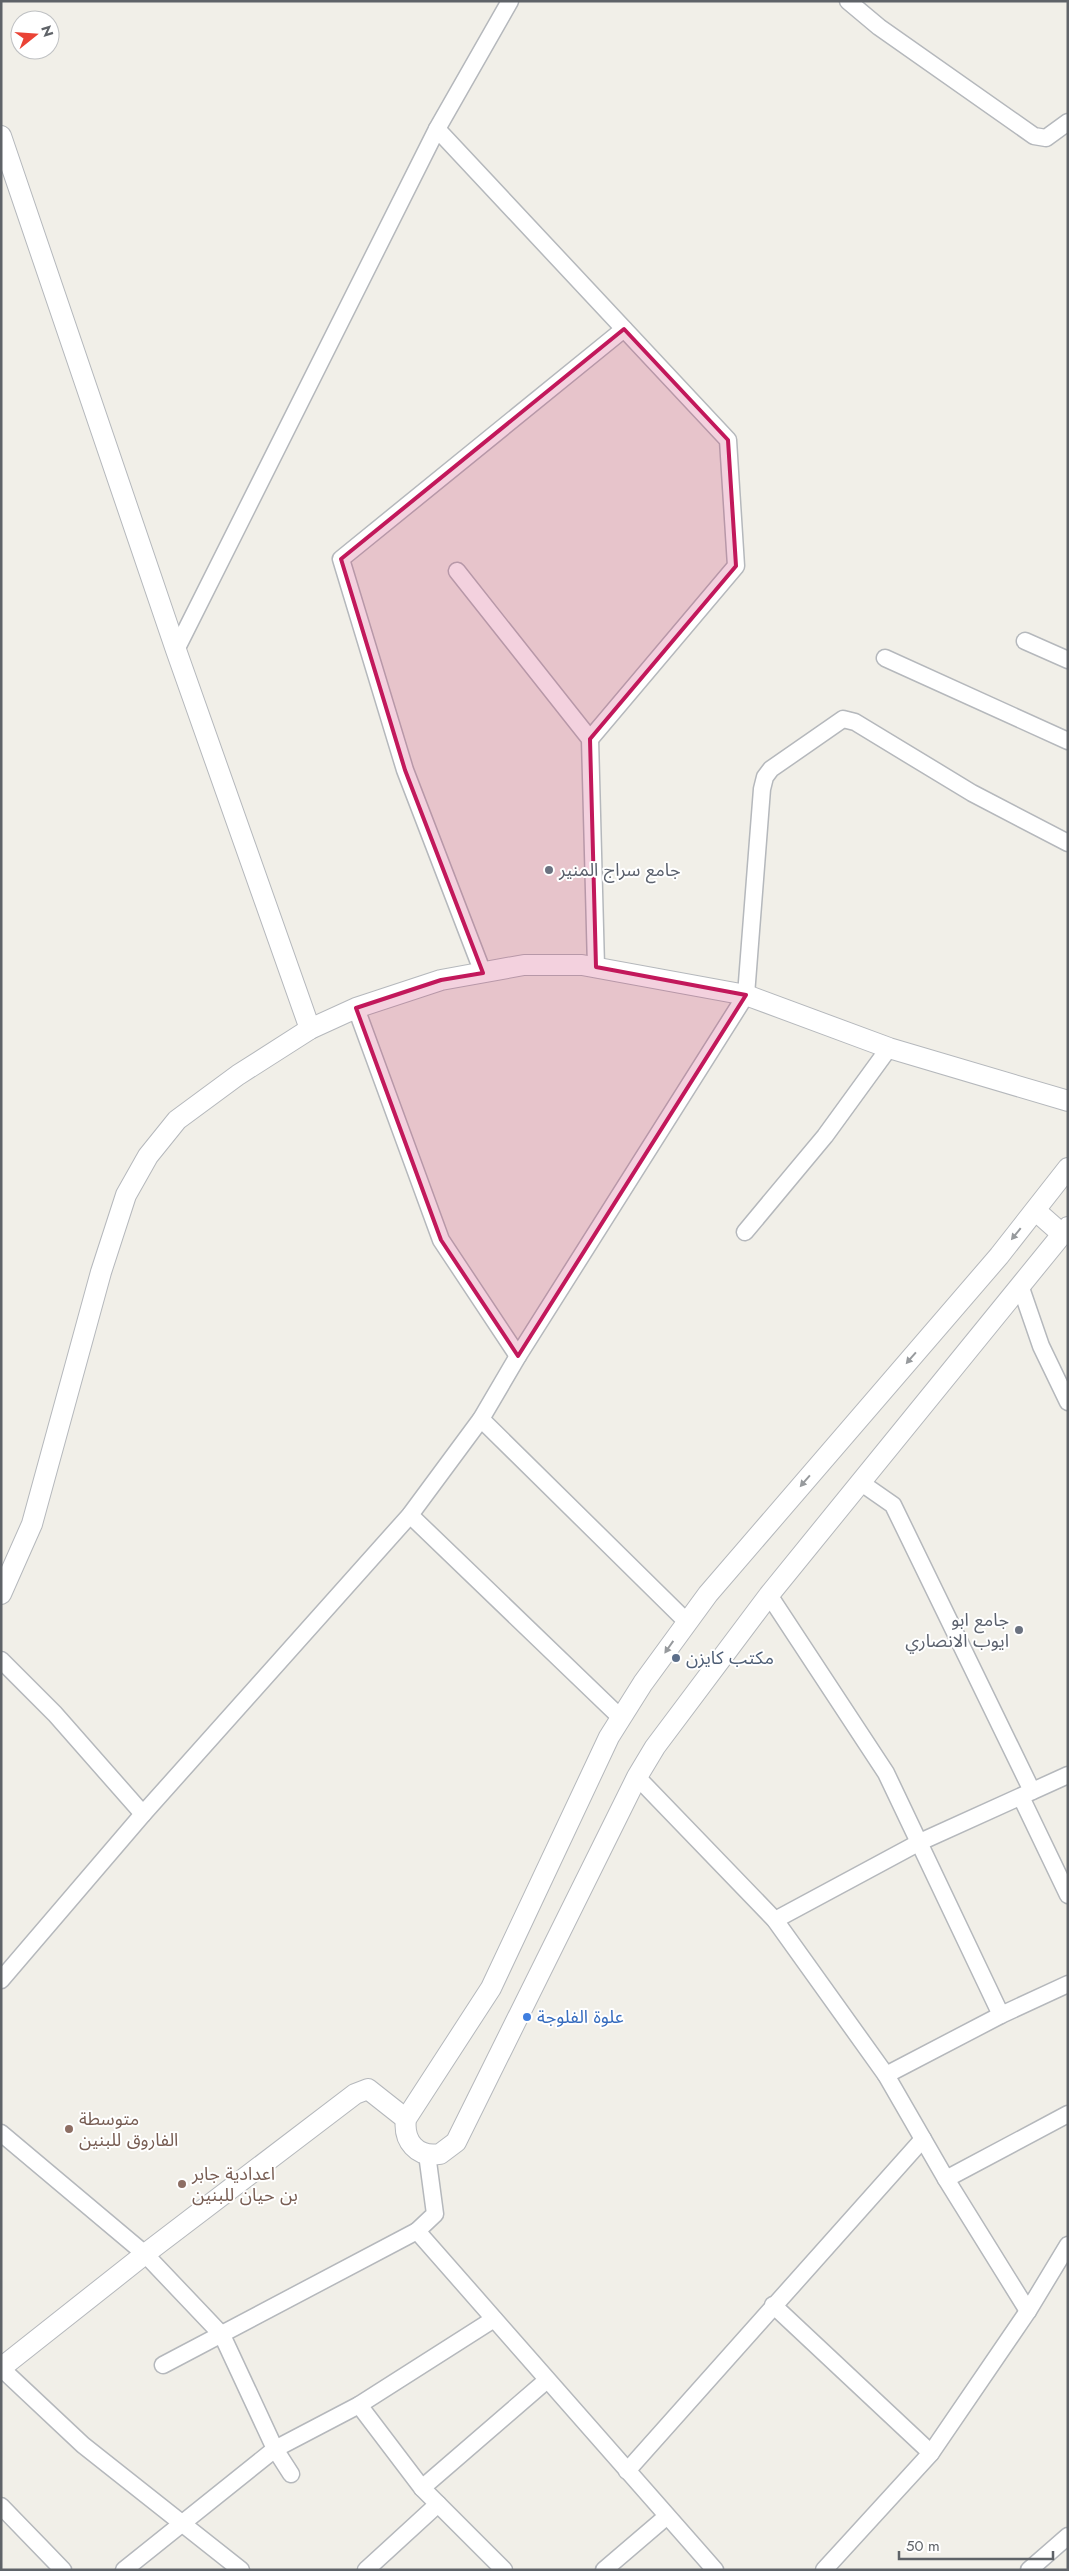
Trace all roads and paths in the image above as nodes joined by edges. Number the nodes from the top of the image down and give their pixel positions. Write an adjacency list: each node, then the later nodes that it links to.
1 (510, 1): 4 (street)
2 (848, 1): 3 (street)
3 (1068, 122)
4 (437, 129): 6 (street); 9 (street)
5 (1, 136): 9 (street)
6 (624, 329): 12 (street); 16 (street)
7 (457, 571): 12 (street)
8 (1025, 641): 11 (street)
9 (176, 650): 19 (street)
10 (885, 658): 13 (street)
11 (1068, 660)
12 (590, 740): 15 (street)
13 (1068, 741)
14 (1068, 843): 17 (street)
15 (596, 967): 16 (street); 17 (street)
16 (483, 972): 18 (street)
17 (746, 995): 20 (street); 27 (street)
18 (356, 1008): 19 (street); 27 (street)
19 (310, 1029): 32 (street)
20 (889, 1048): 21 (street); 25 (street)
21 (1068, 1101)
22 (1068, 1168): 23 (street)
23 (1036, 1210): 24 (street); 34 (street, one-way to 34)
24 (1065, 1231): 26 (street)
25 (745, 1232)
26 (1020, 1285): 28 (street); 30 (street)
27 (518, 1356): 29 (street)
28 (1068, 1402)
29 (481, 1419): 31 (street); 34 (street)
30 (860, 1482): 33 (street); 39 (street)
31 (410, 1515): 36 (street); 40 (street)
32 (1, 1594)
33 (769, 1595): 38 (street); 41 (street)
34 (686, 1622): 36 (street, one-way to 36)
35 (1, 1660): 40 (street)
36 (621, 1718): 49 (street)
37 (1068, 1775): 39 (street)
38 (637, 1777): 43 (street); 52 (street)
39 (1027, 1794): 41 (street); 42 (street)
40 (144, 1814): 44 (street)
41 (920, 1842): 43 (street); 46 (street)
42 (1068, 1894)
43 (775, 1920): 47 (street)
44 (1, 1980)
45 (1068, 1984): 46 (street)
46 (1001, 2015): 47 (street)
47 (886, 2075): 51 (street)
48 (1068, 2114): 53 (street)
49 (406, 2119): 52 (street); 56 (street)
50 (1, 2133): 56 (street)
51 (923, 2138): 53 (street); 57 (street)
52 (426, 2154): 54 (street)
53 (946, 2179): 58 (street)
54 (417, 2231): 59 (street); 60 (street)
55 (1068, 2244): 58 (street)
56 (146, 2254): 60 (street); 62 (street)
57 (773, 2305): 66 (street); 67 (street)
58 (1028, 2311): 66 (street)
59 (494, 2319): 63 (street); 64 (street)
60 (222, 2335): 61 (street); 65 (street)
61 (163, 2365)
62 (1, 2368): 73 (street)
63 (547, 2380): 67 (street); 69 (street)
64 (359, 2405): 65 (street); 69 (street)
65 (276, 2449): 68 (street); 73 (street)
66 (930, 2453): 82 (street)
67 (627, 2471): 72 (street)
68 (291, 2474)
69 (422, 2488): 70 (street)
70 (438, 2504): 78 (street); 79 (street)
71 (1, 2506): 75 (street)
72 (666, 2517): 80 (street); 81 (street)
73 (181, 2524): 76 (street); 77 (street)
74 (1068, 2536): 83 (street)
75 (63, 2570)
76 (124, 2570)
77 (241, 2570)
78 (366, 2570)
79 (504, 2570)
80 (604, 2570)
81 (715, 2570)
82 (824, 2570)
83 (1029, 2570)

